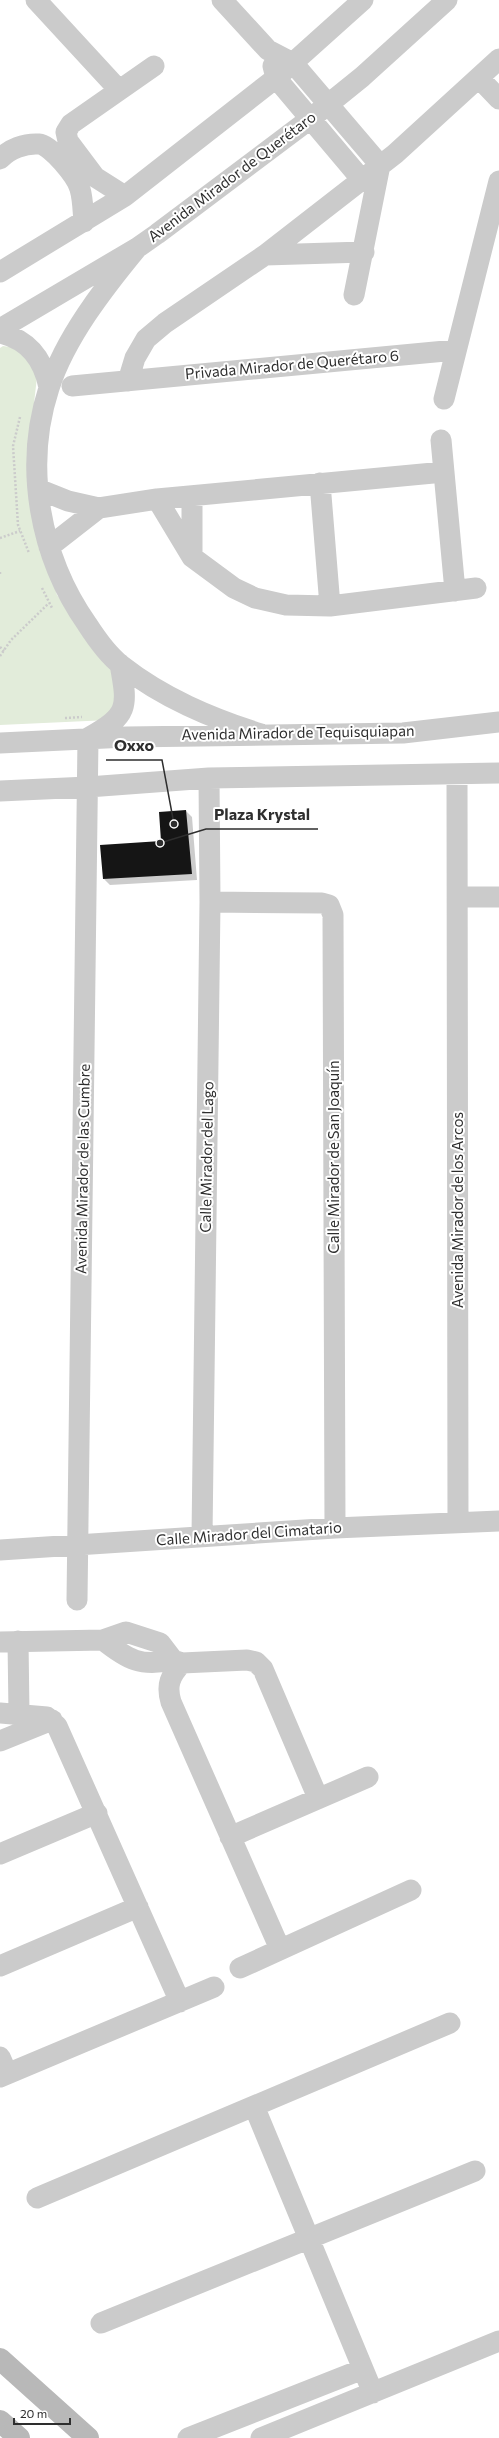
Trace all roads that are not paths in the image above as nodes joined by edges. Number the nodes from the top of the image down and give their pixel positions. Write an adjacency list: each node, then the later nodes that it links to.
1 (36, 0): 11 (street)
2 (222, 0): 5 (street)
3 (363, 0): 7 (street)
4 (447, 0): 13 (street, Avenida Mirador de Querétaro)
5 (268, 50): 7 (street); 9 (street)
6 (499, 59): 10 (street)
7 (294, 63): 9 (street); 13 (street)
8 (154, 66): 11 (street)
9 (276, 78): 14 (street); 20 (street)
10 (479, 78): 12 (street); 16 (street)
11 (119, 90): 19 (street)
12 (499, 99)
13 (329, 104): 14 (street, Avenida Mirador de Querétaro); 16 (street)
14 (310, 119): 17 (street); 22 (street, Avenida Mirador de Querétaro)
15 (2, 151): 19 (street)
16 (380, 165): 17 (street); 23 (street)
17 (362, 180): 24 (street)
18 (499, 181): 29 (street)
19 (87, 182): 20 (street); 21 (street)
20 (125, 196): 21 (street)
21 (84, 222): 25 (street)
22 (137, 248): 27 (street, Avenida Mirador de Querétaro); 32 (street)
23 (364, 252): 24 (street); 26 (street)
24 (265, 255): 30 (street)
25 (0, 272)
26 (354, 295)
27 (0, 329)
28 (0, 333): 32 (street)
29 (456, 350): 30 (street, Privada Mirador de Querétaro 6); 33 (street)
30 (128, 381): 31 (street, Privada Mirador de Querétaro 6)
31 (72, 386)
32 (49, 387): 37 (street)
33 (444, 399)
34 (441, 440): 35 (street)
35 (444, 472): 36 (street); 44 (street)
36 (320, 483): 38 (street); 45 (street)
37 (38, 489): 40 (street); 41 (street)
38 (192, 496): 39 (street); 42 (street)
39 (157, 499): 40 (street); 42 (street)
40 (99, 508): 41 (street)
41 (49, 547): 46 (street)
42 (192, 557): 45 (street)
43 (476, 588): 44 (street)
44 (455, 591): 45 (street)
45 (330, 606)
46 (120, 664): 48 (street); 49 (street)
47 (499, 722): 48 (street, Avenida Mirador de Tequisquiapan)
48 (261, 734): 49 (street, Avenida Mirador de Tequisquiapan)
49 (88, 738): 50 (street, Avenida Mirador de Tequisquiapan); 54 (street, Avenida Mirador de las Cumbre)
50 (0, 742)
51 (499, 774): 52 (street)
52 (457, 775): 53 (street); 56 (street, Avenida Mirador de los Arcos)
53 (208, 778): 54 (street); 58 (street, Calle Mirador del Lago)
54 (88, 788): 55 (street); 63 (street, Avenida Mirador de las Cumbre)
55 (0, 791)
56 (459, 897): 57 (street); 60 (street, Avenida Mirador de los Arcos)
57 (499, 897)
58 (210, 902): 61 (street, Calle Mirador de San Joaquín); 62 (street, Calle Mirador del Lago)
59 (499, 1521): 60 (street, Calle Mirador del Cimatario)
60 (458, 1523): 61 (street, Calle Mirador del Cimatario)
61 (335, 1528): 62 (street, Calle Mirador del Cimatario)
62 (202, 1537): 63 (street, Calle Mirador del Cimatario)
63 (78, 1545): 64 (street, Calle Mirador del Cimatario); 65 (street, Avenida Mirador de las Cumbre)
64 (0, 1550)
65 (77, 1600)
66 (9, 1641): 67 (street); 68 (street)
67 (177, 1661): 72 (street); 74 (street)
68 (9, 1713): 69 (street)
69 (52, 1720): 70 (street); 73 (street)
70 (0, 1741)
71 (368, 1777): 72 (street)
72 (318, 1798): 74 (street)
73 (97, 1813): 75 (street); 77 (street)
74 (230, 1836): 78 (street)
75 (0, 1854)
76 (411, 1890): 78 (street)
77 (138, 1907): 79 (street); 82 (street)
78 (280, 1949): 80 (street)
79 (0, 1966)
80 (240, 1968)
81 (214, 1987): 82 (street)
82 (180, 2002): 84 (street)
83 (450, 2023): 85 (street)
84 (2, 2069)
85 (254, 2106): 87 (street); 88 (street)
86 (475, 2171): 88 (street)
87 (37, 2198)
88 (309, 2238): 89 (street); 92 (street)
89 (101, 2323)
90 (499, 2341): 93 (street)
91 (0, 2359): 96 (street)
92 (363, 2369): 93 (street); 97 (street)
93 (373, 2393): 98 (street)
94 (0, 2421): 95 (street)
95 (19, 2438)
96 (88, 2438)
97 (188, 2438)
98 (261, 2438)

